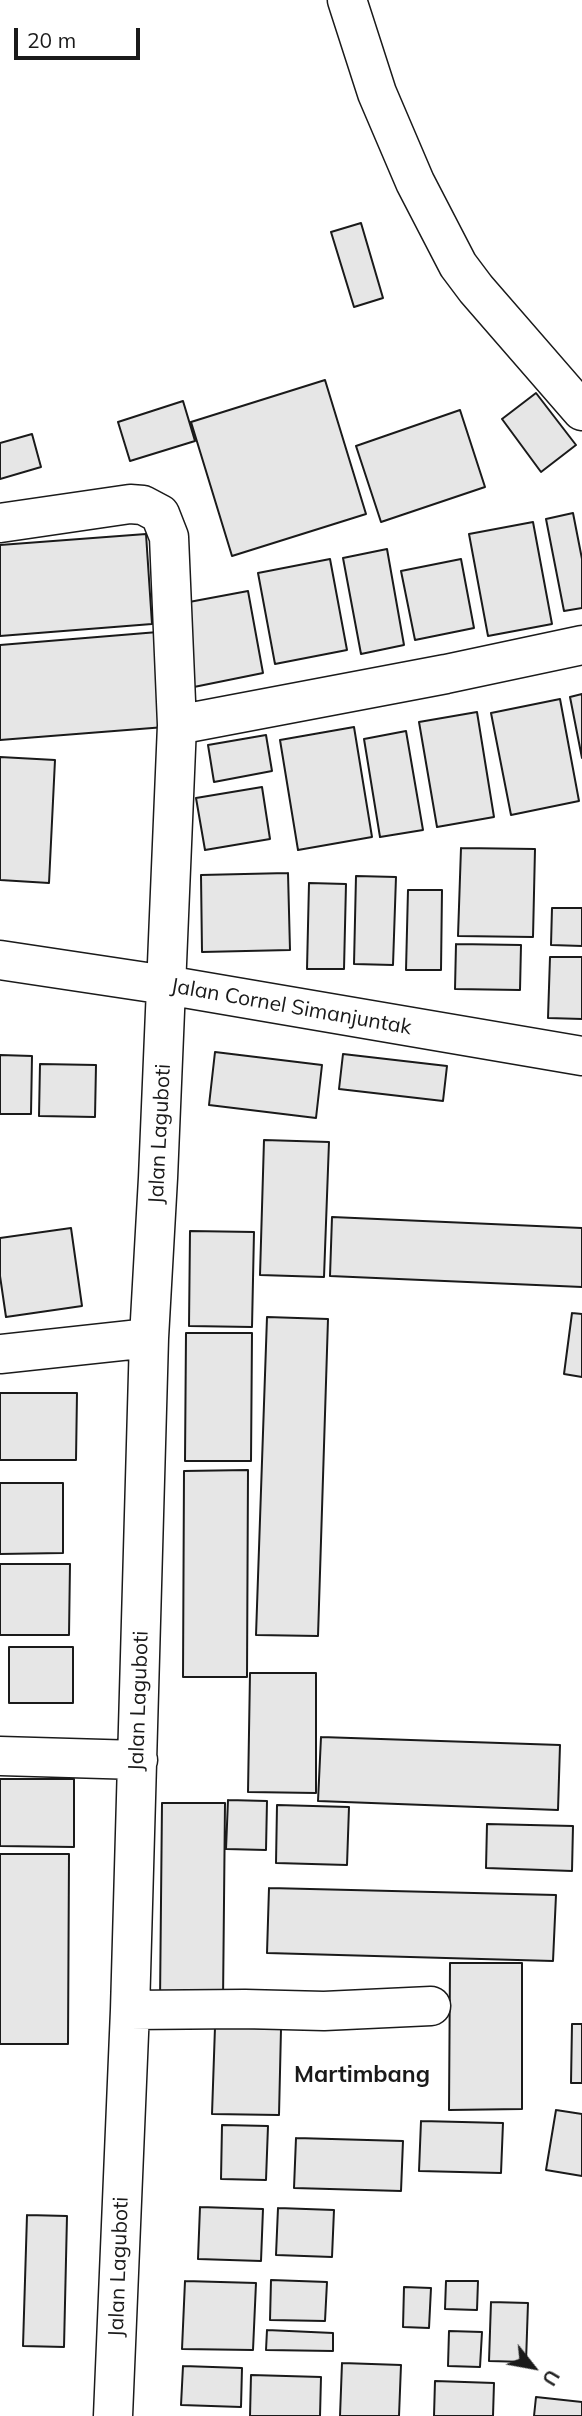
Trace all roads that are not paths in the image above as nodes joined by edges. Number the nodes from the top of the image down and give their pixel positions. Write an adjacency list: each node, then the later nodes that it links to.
1 (347, 0): 2 (street)
2 (582, 411)
3 (0, 523): 5 (street, Jalan Laguboti)
4 (582, 645): 5 (street)
5 (177, 725): 7 (street, Jalan Laguboti)
6 (0, 960): 7 (street, Jalan Cornel Simanjuntak)
7 (166, 985): 8 (street, Jalan Cornel Simanjuntak); 9 (street, Jalan Laguboti)
8 (582, 1056)
9 (149, 1338): 10 (street); 12 (street, Jalan Laguboti)
10 (0, 1354)
11 (0, 1756): 12 (street)
12 (138, 1760): 14 (street, Jalan Laguboti)
13 (431, 2006): 14 (street)
14 (130, 2010): 15 (street, Jalan Laguboti)
15 (113, 2416)

